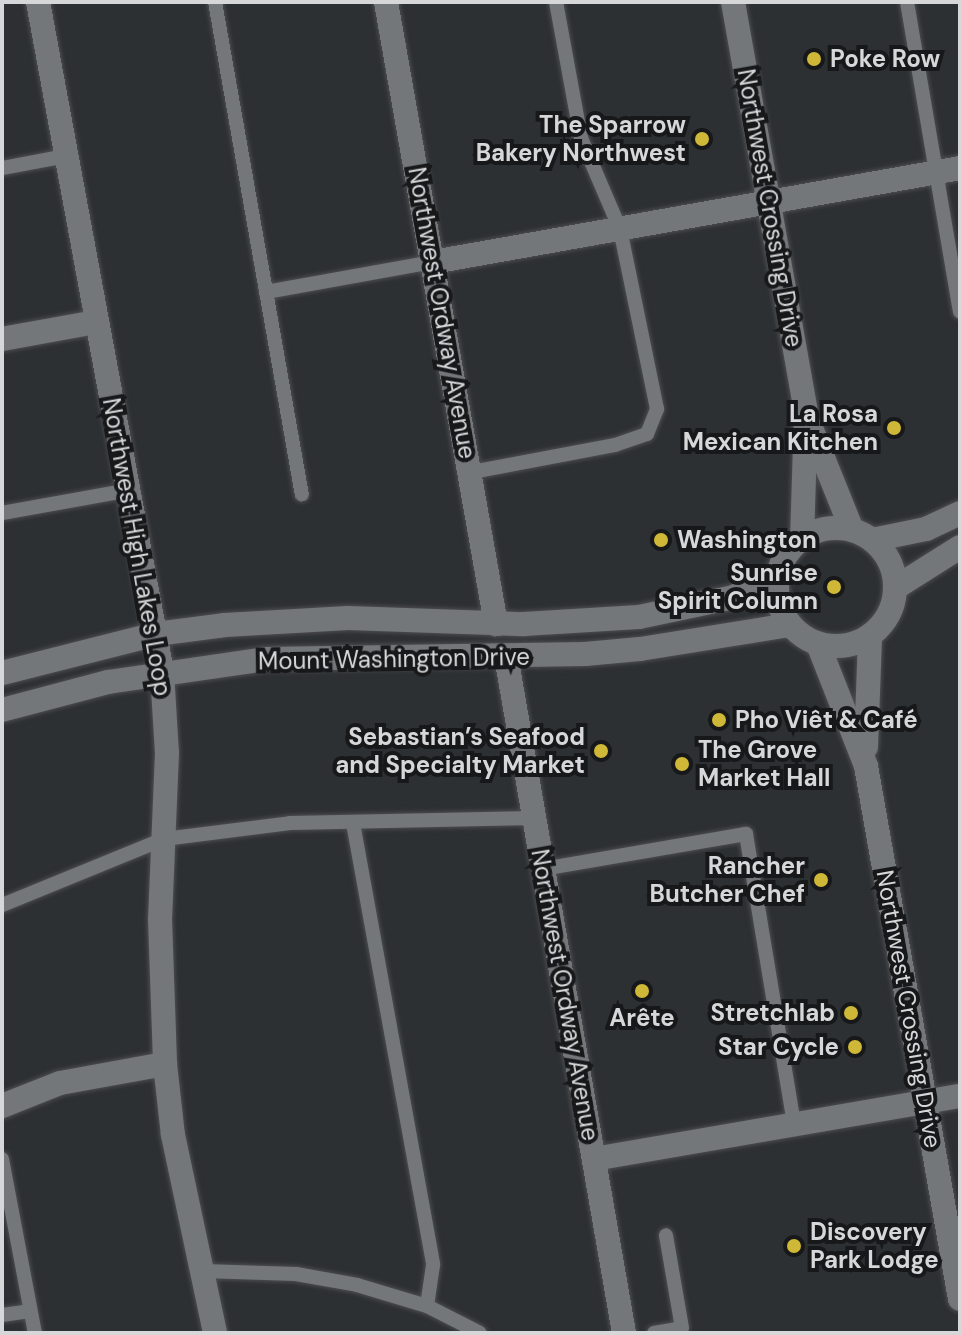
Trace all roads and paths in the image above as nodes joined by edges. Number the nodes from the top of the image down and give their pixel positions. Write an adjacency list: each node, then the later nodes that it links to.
1 (38, 2): 7 (street, Northwest High Lakes Loop)
2 (215, 2): 14 (lane)
3 (386, 2): 13 (street, Northwest Ordway Avenue)
4 (556, 2): 12 (lane)
5 (733, 2): 11 (street, Northwest Crossing Drive)
6 (907, 2): 10 (lane)
7 (66, 156): 8 (lane); 16 (street, Northwest High Lakes Loop)
8 (2, 168)
9 (960, 168): 10 (street)
10 (934, 171): 11 (street); 15 (lane)
11 (769, 202): 12 (street); 18 (street, Northwest Crossing Drive)
12 (620, 229): 13 (street); 19 (lane)
13 (433, 262): 14 (lane); 19 (street, Northwest Ordway Avenue)
14 (266, 292): 21 (lane)
15 (960, 312)
16 (96, 322): 17 (street); 20 (street, Northwest High Lakes Loop)
17 (2, 339)
18 (806, 413): 24 (street, Northwest Crossing Drive); 25 (street, Northwest Crossing Drive)
19 (472, 472): 29 (street, Northwest Ordway Avenue)
20 (130, 490): 22 (lane); 31 (street, Northwest High Lakes Loop)
21 (302, 494)
22 (2, 513)
23 (960, 513): 24 (street)
24 (862, 535): 25 (street); 28 (street)
25 (802, 538): 27 (street)
26 (960, 547): 28 (street)
27 (778, 574): 29 (street, Mount Washington Drive); 30 (street)
28 (895, 588): 32 (street)
29 (496, 624): 31 (street, Mount Washington Drive)
30 (790, 625): 33 (street); 34 (street, Mount Washington Drive)
31 (156, 634): 35 (street, Northwest High Lakes Loop); 36 (street, Mount Washington Drive)
32 (870, 636): 33 (street); 38 (street, Northwest Crossing Drive)
33 (818, 644): 38 (street, Northwest Crossing Drive)
34 (506, 656): 35 (street, Mount Washington Drive); 39 (street, Northwest Ordway Avenue)
35 (162, 672): 37 (street, Mount Washington Drive); 41 (street, Northwest High Lakes Loop)
36 (2, 673)
37 (2, 710)
38 (866, 766): 46 (street, Northwest Crossing Drive)
39 (534, 818): 40 (lane); 42 (street, Northwest Ordway Avenue)
40 (353, 823): 41 (lane); 54 (lane)
41 (164, 839): 43 (lane); 44 (street, Northwest High Lakes Loop)
42 (543, 869): 48 (lane); 50 (street, Northwest Ordway Avenue)
43 (2, 905)
44 (165, 1064): 47 (street); 52 (street, Northwest High Lakes Loop)
45 (960, 1096): 46 (street)
46 (925, 1101): 48 (street); 53 (street, Northwest Crossing Drive)
47 (2, 1106)
48 (794, 1124): 50 (street)
49 (2, 1159): 55 (lane)
50 (594, 1159): 61 (street, Northwest Ordway Avenue)
51 (666, 1235): 57 (lane)
52 (203, 1271): 54 (lane); 59 (street, Northwest High Lakes Loop)
53 (959, 1290)
54 (427, 1306): 60 (lane)
55 (30, 1311): 56 (lane); 58 (lane)
56 (2, 1315)
57 (682, 1330): 62 (lane)
58 (35, 1333)
59 (215, 1333)
60 (480, 1333)
61 (624, 1333)
62 (654, 1333)

